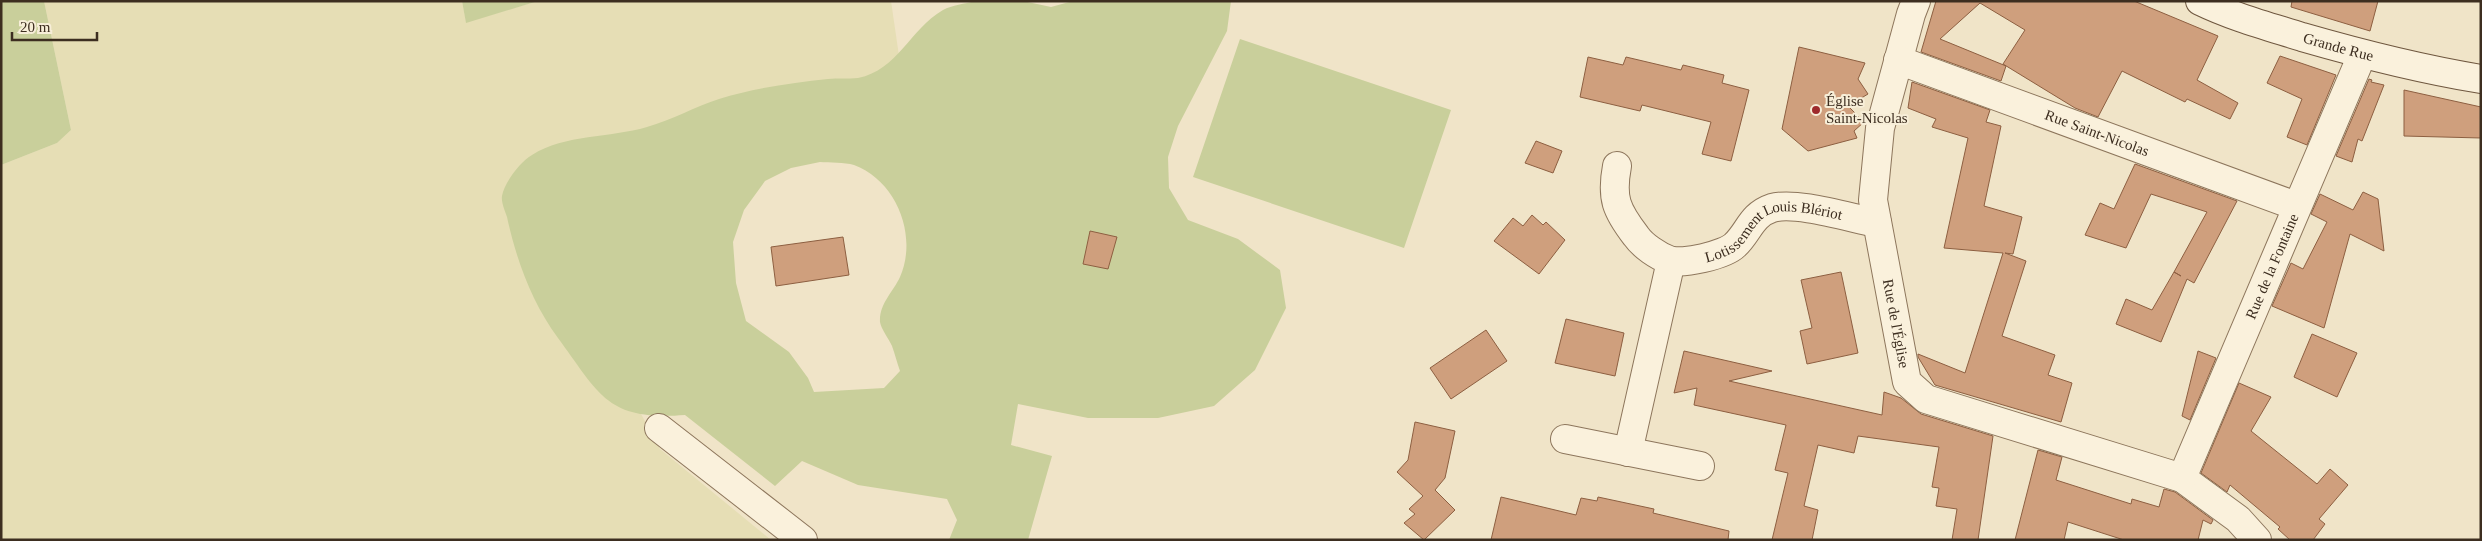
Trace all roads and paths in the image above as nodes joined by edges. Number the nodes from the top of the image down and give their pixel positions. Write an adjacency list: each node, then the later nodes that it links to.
1 (1916, 1): 4 (street, Rue de l'Église)
2 (2200, 1): 3 (street, Grande Rue)
3 (2362, 55): 5 (street, Grande Rue); 7 (street, Rue de la Fontaine)
4 (1898, 60): 7 (street, Rue Saint-Nicolas); 8 (street, Rue de l'Église)
5 (2481, 79)
6 (1617, 166): 9 (street)
7 (2296, 206): 14 (street, Rue de la Fontaine)
8 (1877, 223): 9 (street, Lotissement Louis Blériot); 14 (street, Rue de l'Église)
9 (1671, 261): 12 (street)
10 (659, 428): 15 (street)
11 (1565, 439): 12 (street)
12 (1628, 452): 13 (street)
13 (1700, 466)
14 (2182, 478): 16 (street, Rue de l'Église)
15 (803, 540)
16 (2257, 540)

